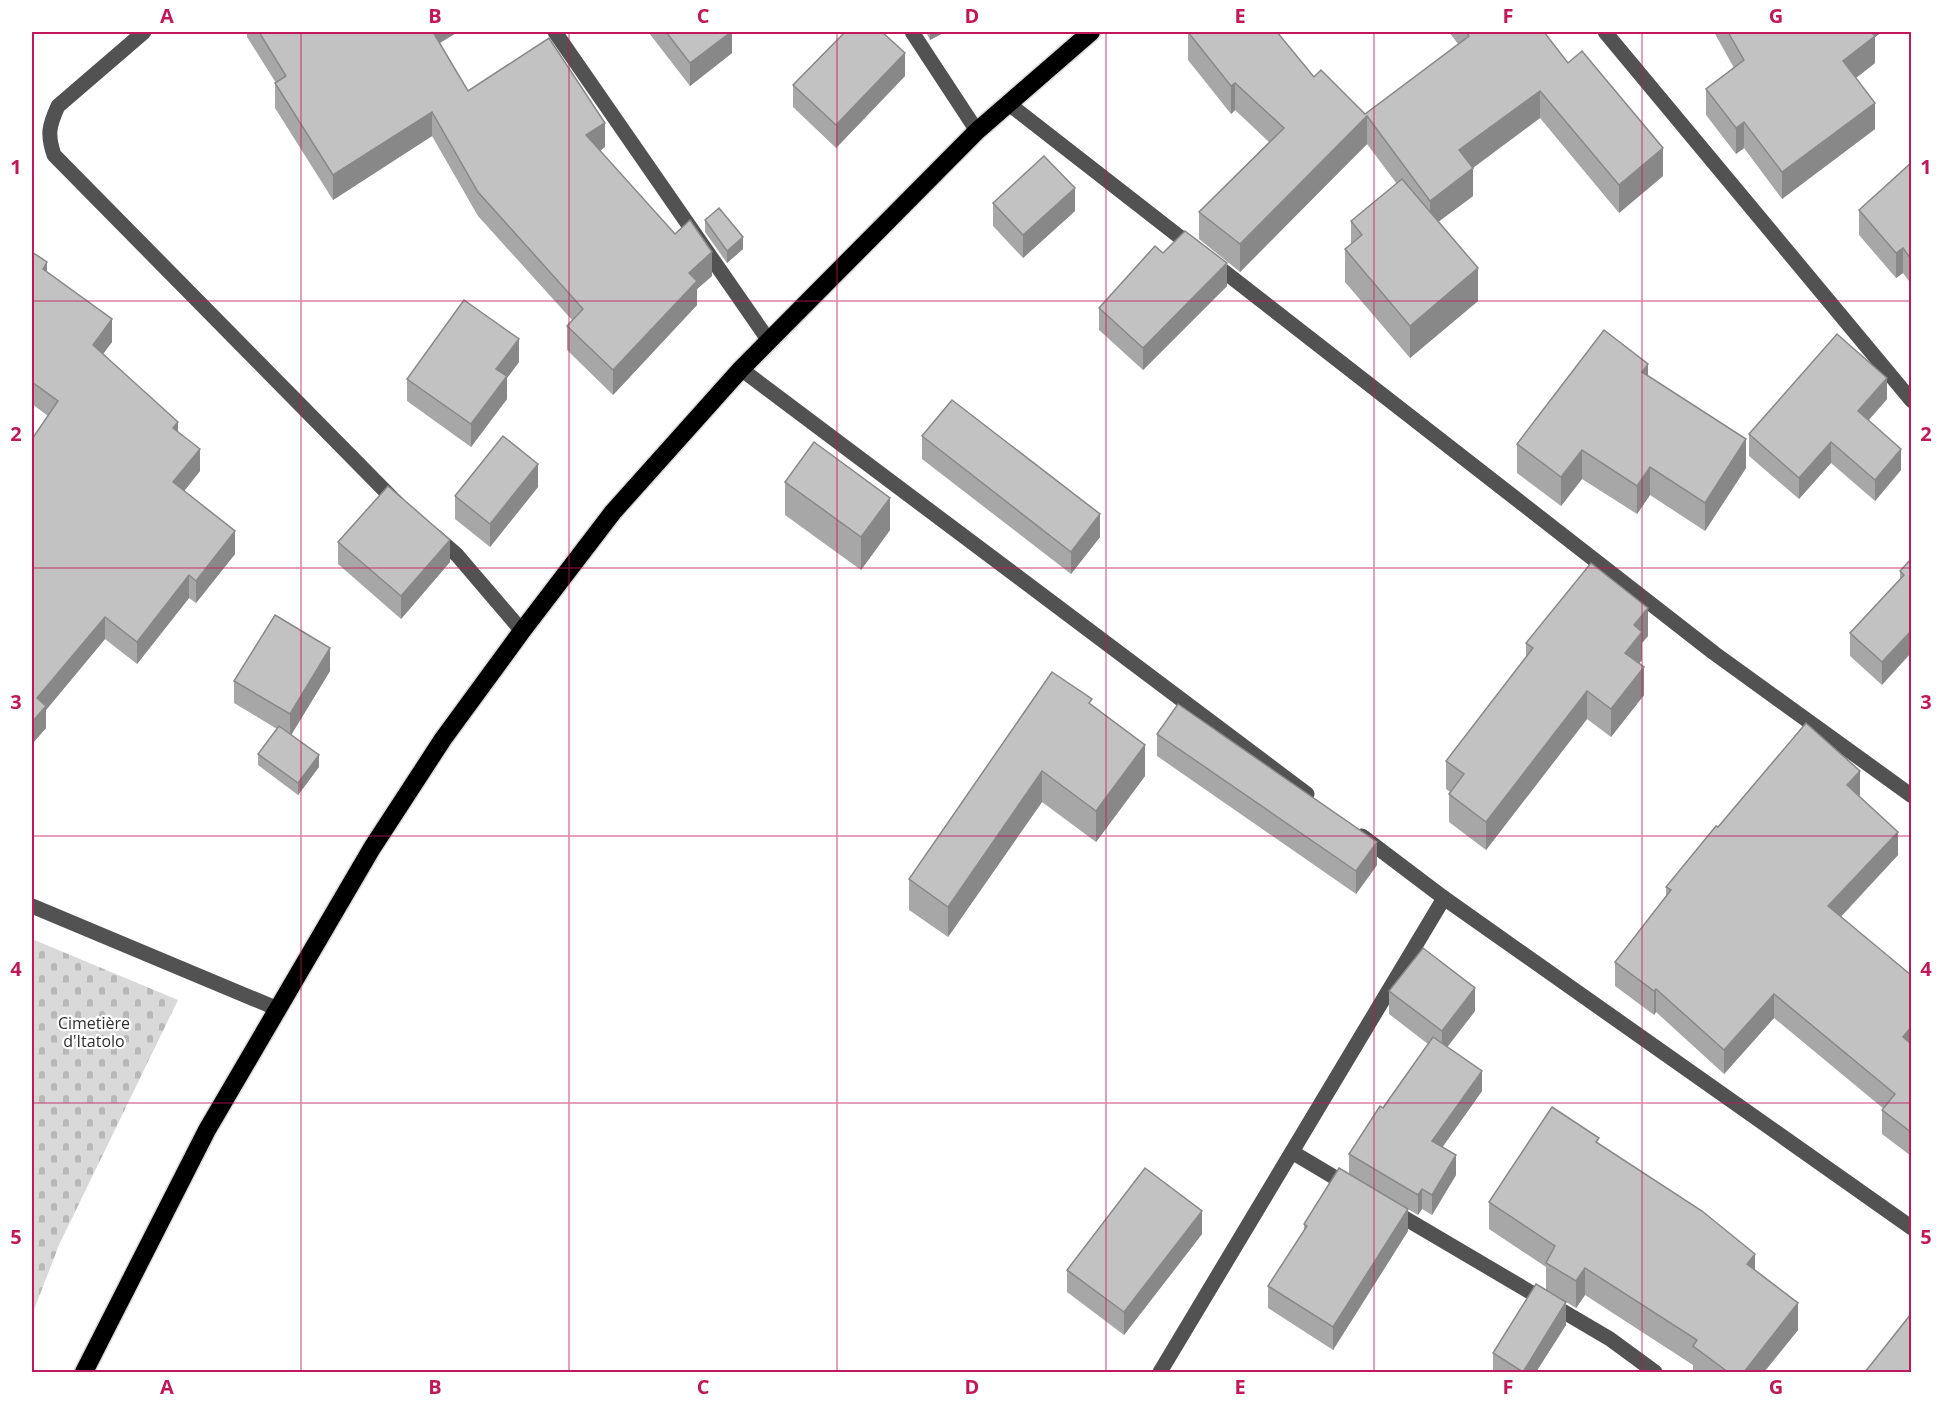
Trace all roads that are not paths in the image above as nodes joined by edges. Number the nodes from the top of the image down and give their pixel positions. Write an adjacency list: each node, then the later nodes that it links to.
1 (144, 32): 11 (street)
2 (555, 32): 8 (street)
3 (912, 32): 7 (street)
4 (1091, 32): 6 (highway)
5 (1605, 32): 10 (street)
6 (1008, 104): 7 (highway); 14 (street)
7 (977, 131): 8 (highway)
8 (769, 341): 9 (highway)
9 (741, 369): 13 (highway); 15 (street)
10 (1911, 401)
11 (408, 513)
12 (424, 527): 13 (street)
13 (522, 631): 19 (highway)
14 (1911, 796)
15 (1321, 805)
16 (1349, 826): 17 (street)
17 (1444, 898): 20 (street); 21 (street)
18 (32, 906): 19 (street)
19 (278, 1009): 22 (highway)
20 (1292, 1152): 23 (street); 24 (street)
21 (1911, 1228)
22 (84, 1372)
23 (1160, 1372)
24 (1655, 1372)

